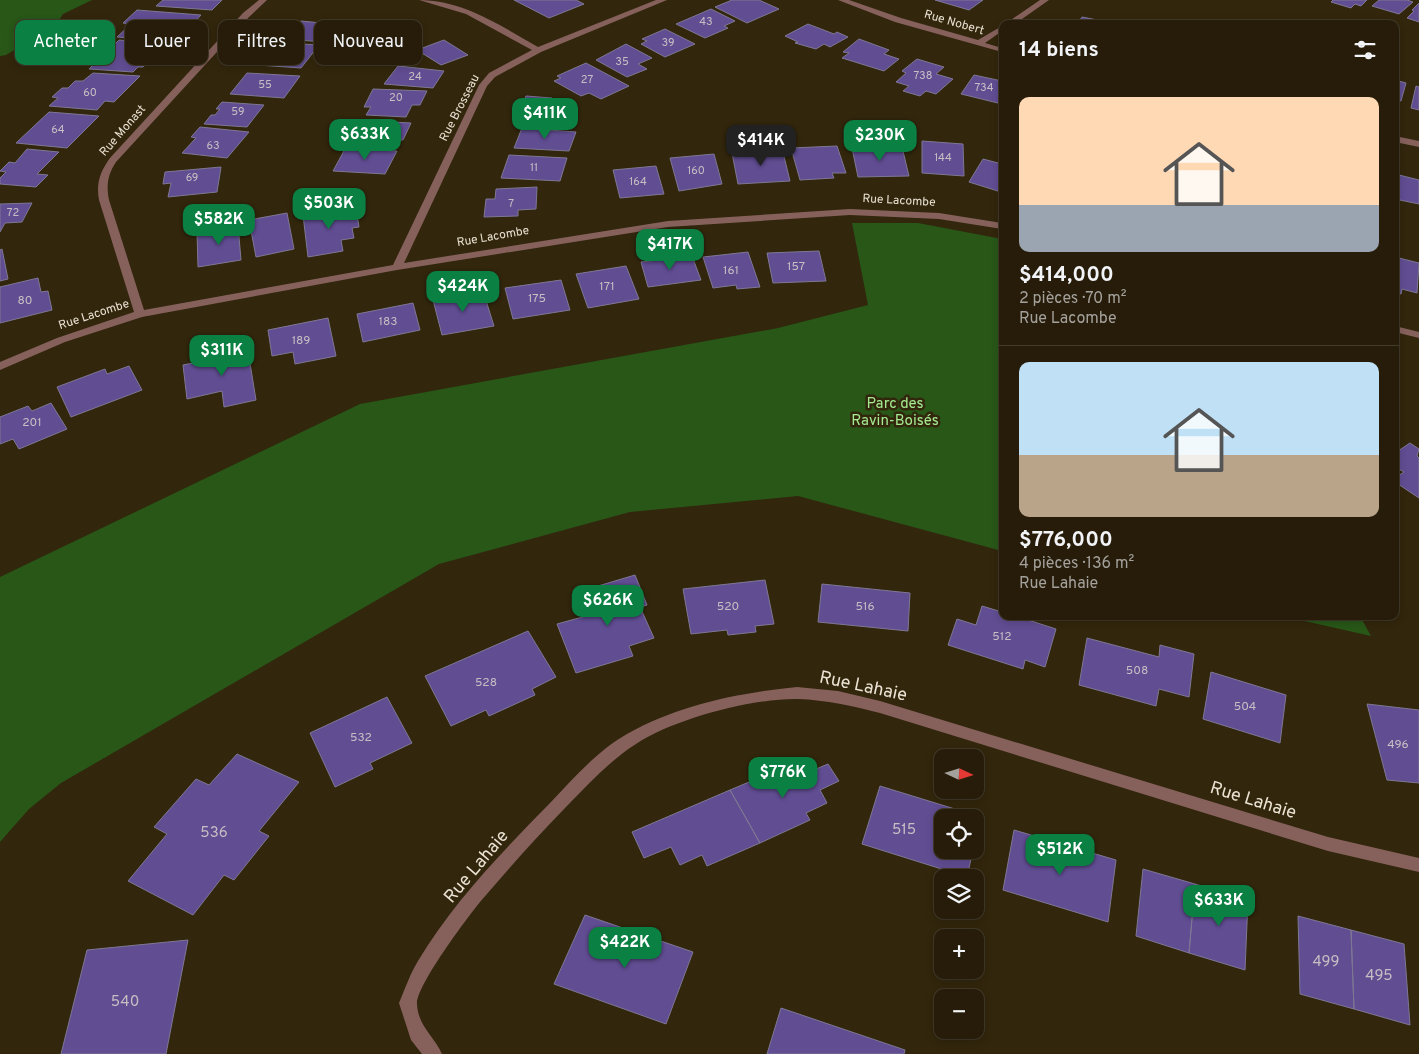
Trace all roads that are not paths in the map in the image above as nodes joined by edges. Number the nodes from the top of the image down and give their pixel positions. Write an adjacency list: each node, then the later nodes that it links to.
1 (263, 0): 15 (street, Rue Monast)
2 (423, 0): 10 (street)
3 (663, 0): 10 (street, Rue Brosseau)
4 (842, 0): 8 (street, Rue Nobert)
5 (1045, 0): 6 (street)
6 (1015, 20)
7 (999, 30): 8 (street)
8 (979, 43): 9 (street, Rue Nobert)
9 (999, 49)
10 (538, 50): 14 (street, Rue Brosseau)
11 (1399, 139): 12 (street)
12 (1419, 144)
13 (999, 226): 14 (street, Rue Lacombe)
14 (397, 267): 15 (street, Rue Lacombe)
15 (140, 314): 19 (street, Rue Lacombe)
16 (1399, 330): 17 (street)
17 (1415, 334): 18 (street)
18 (1419, 344)
19 (0, 366)
20 (1419, 865): 21 (street, Rue Lahaie)
21 (433, 1054)

